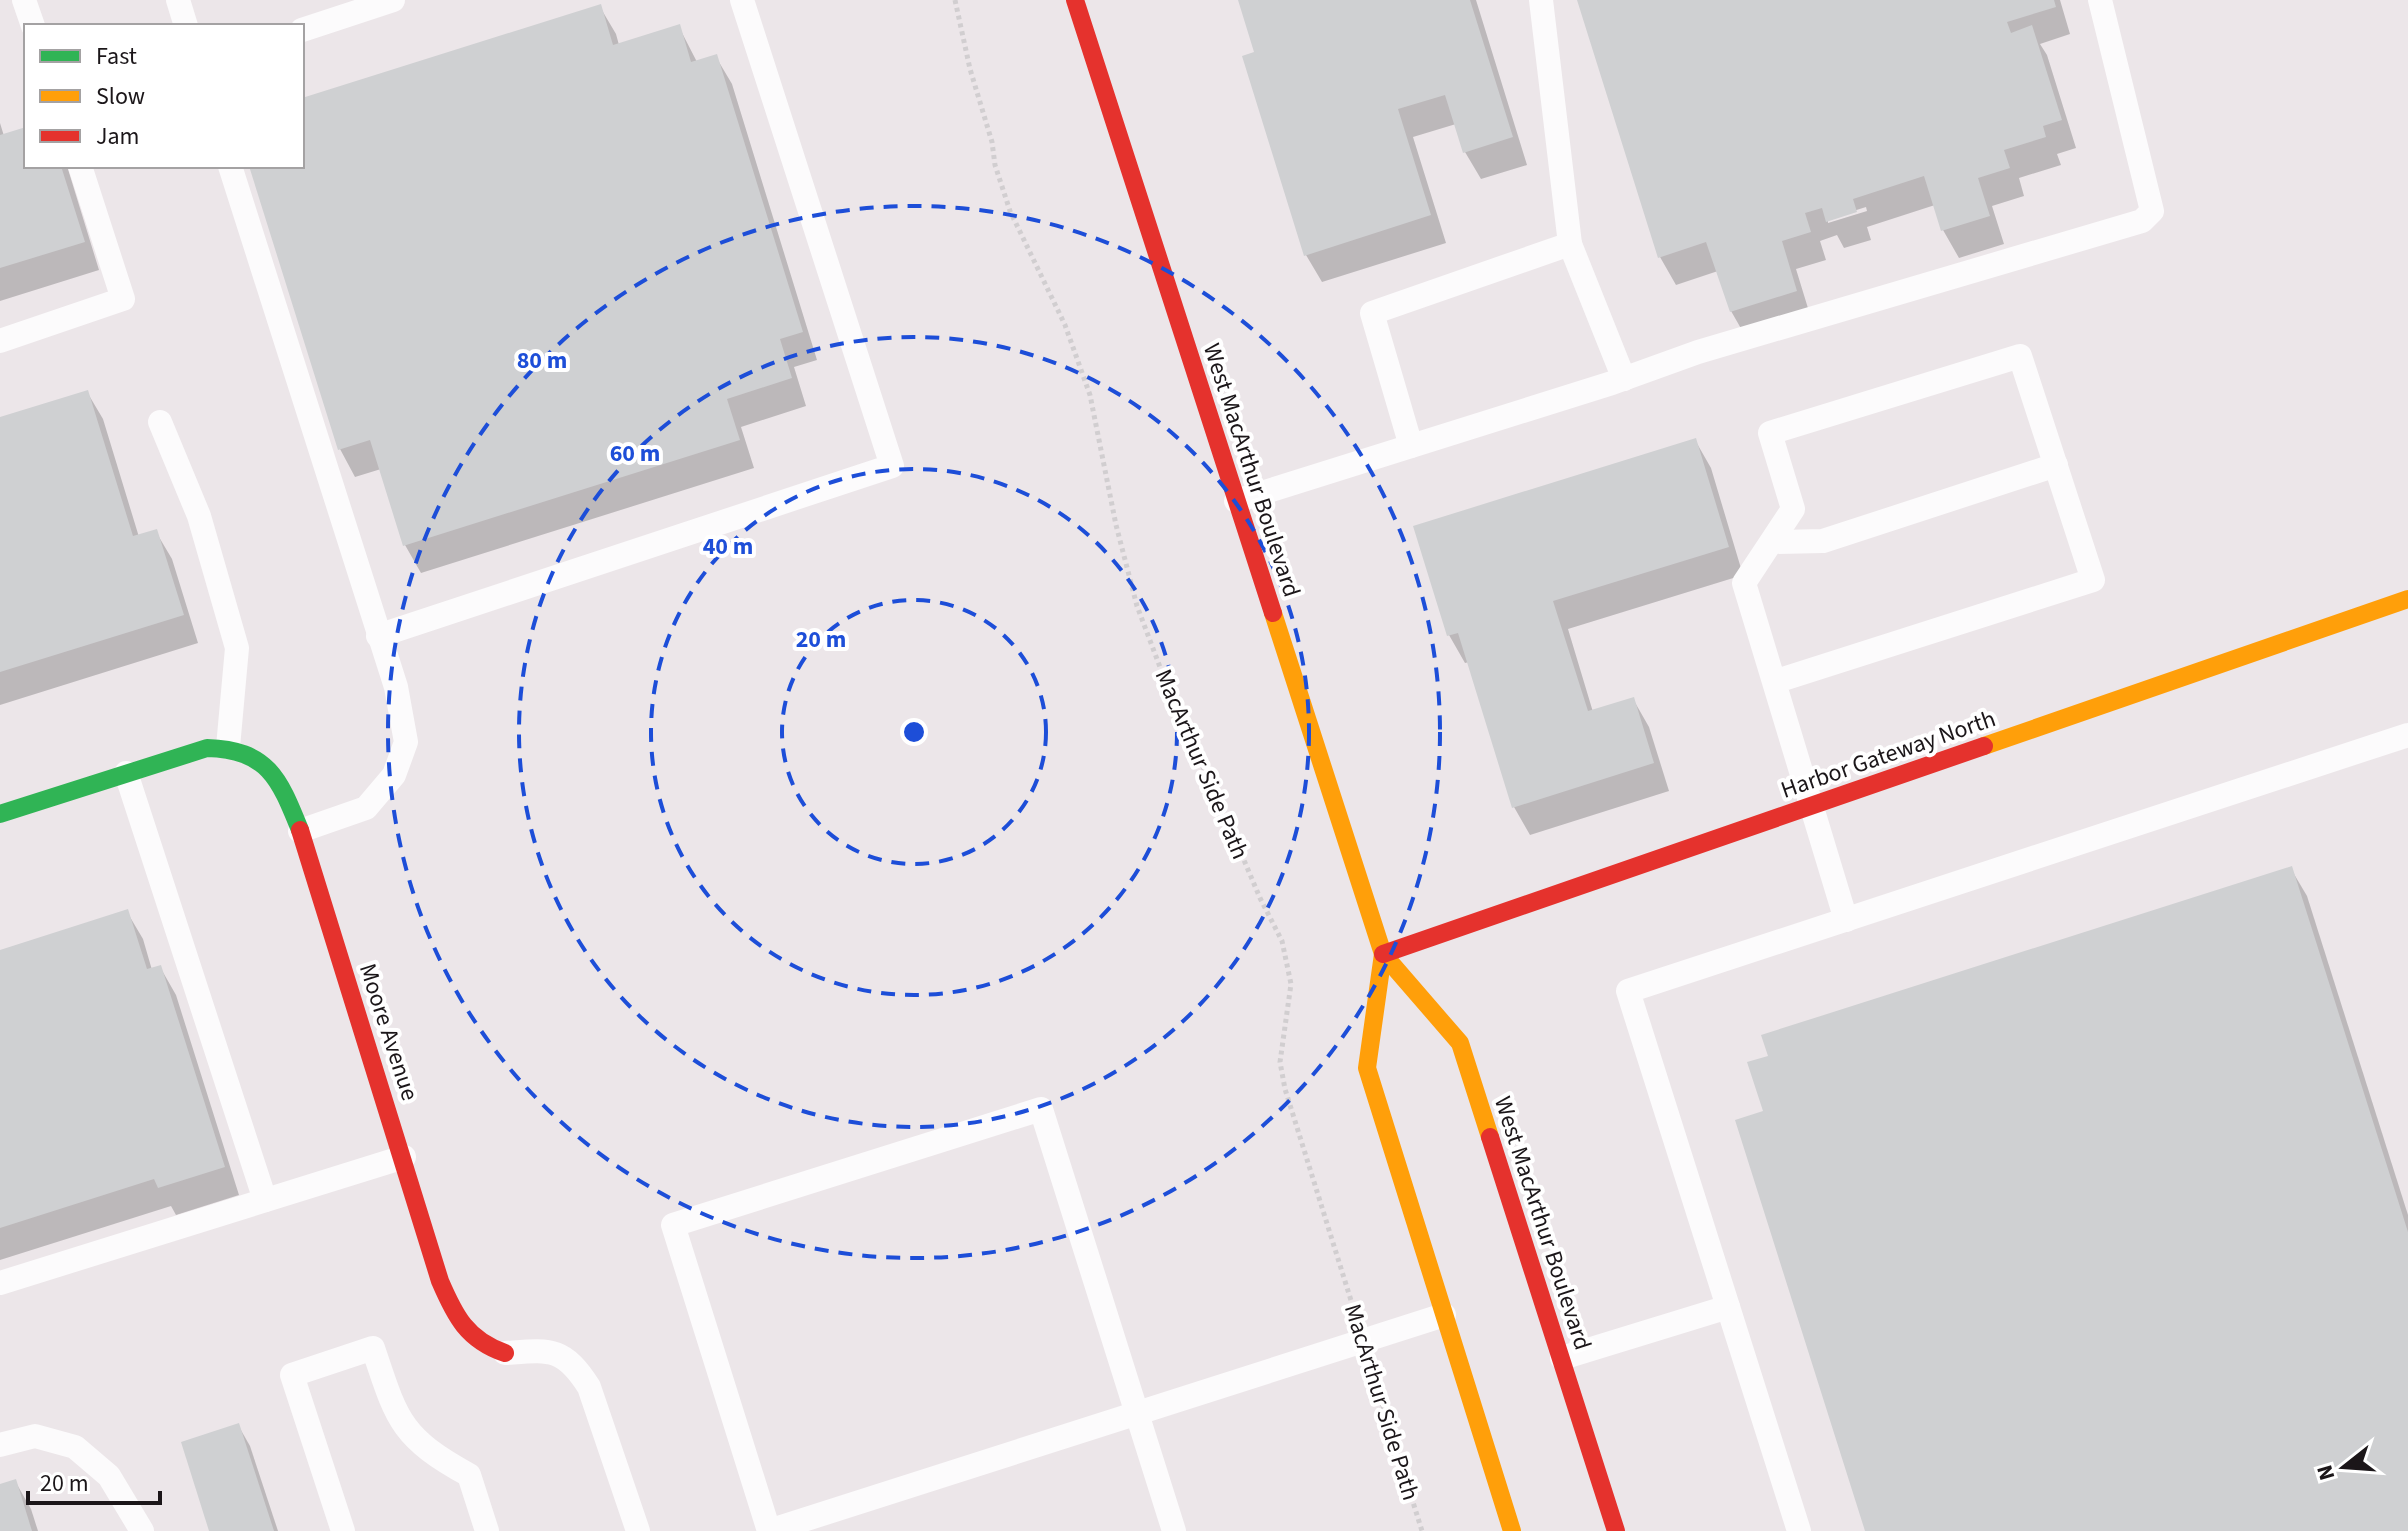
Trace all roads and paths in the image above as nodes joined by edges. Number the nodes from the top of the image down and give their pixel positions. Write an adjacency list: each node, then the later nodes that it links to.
1 (24, 0): 9 (lane)
2 (178, 0): 10 (lane)
3 (393, 0): 11 (lane)
4 (742, 0): 23 (lane)
5 (955, 0): 38 (path, MacArthur Side Path)
6 (1075, 0): 20 (main road, West MacArthur Boulevard)
7 (1541, 0): 14 (lane)
8 (2100, 0): 16 (lane)
9 (32, 24)
10 (185, 24)
11 (304, 29)
12 (81, 168): 15 (lane)
13 (231, 168): 23 (lane)
14 (1570, 244): 16 (lane); 18 (lane)
15 (0, 341)
16 (1624, 379): 18 (lane)
17 (160, 422): 26 (lane)
18 (1411, 446): 20 (lane)
19 (2056, 465): 21 (lane); 21 (lane); 24 (lane)
20 (1236, 501): 32 (main road, West MacArthur Boulevard)
21 (1772, 542): 24 (lane)
22 (2407, 602): 28 (main road, Harbor Gateway North)
23 (378, 636): 30 (lane)
24 (1774, 682): 28 (lane)
25 (2408, 735): 31 (lane)
26 (218, 748): 27 (main road); 30 (main road, Moore Avenue)
27 (126, 773): 29 (main road); 34 (lane)
28 (1811, 806): 31 (lane); 32 (main road, Harbor Gateway North)
29 (0, 814)
30 (300, 831): 33 (main road, Moore Avenue)
31 (1846, 920): 36 (lane)
32 (1383, 954): 37 (main road, West MacArthur Boulevard); 40 (main road, West MacArthur Boulevard)
33 (404, 1157): 34 (lane); 39 (main road, Moore Avenue)
34 (265, 1200): 35 (lane)
35 (0, 1283)
36 (1728, 1307): 40 (lane); 52 (lane)
37 (1444, 1315): 38 (lane); 50 (main road, West MacArthur Boulevard)
38 (1363, 1341): 41 (lane); 49 (path, MacArthur Side Path)
39 (505, 1353): 46 (lane)
40 (1562, 1358): 51 (main road, West MacArthur Boulevard)
41 (1137, 1413): 47 (lane); 47 (lane); 48 (lane)
42 (0, 1445): 43 (lane)
43 (142, 1531)
44 (343, 1531): 45 (lane)
45 (487, 1531)
46 (638, 1531)
47 (769, 1531)
48 (1174, 1531)
49 (1422, 1531)
50 (1512, 1531)
51 (1616, 1531)
52 (1799, 1531)

